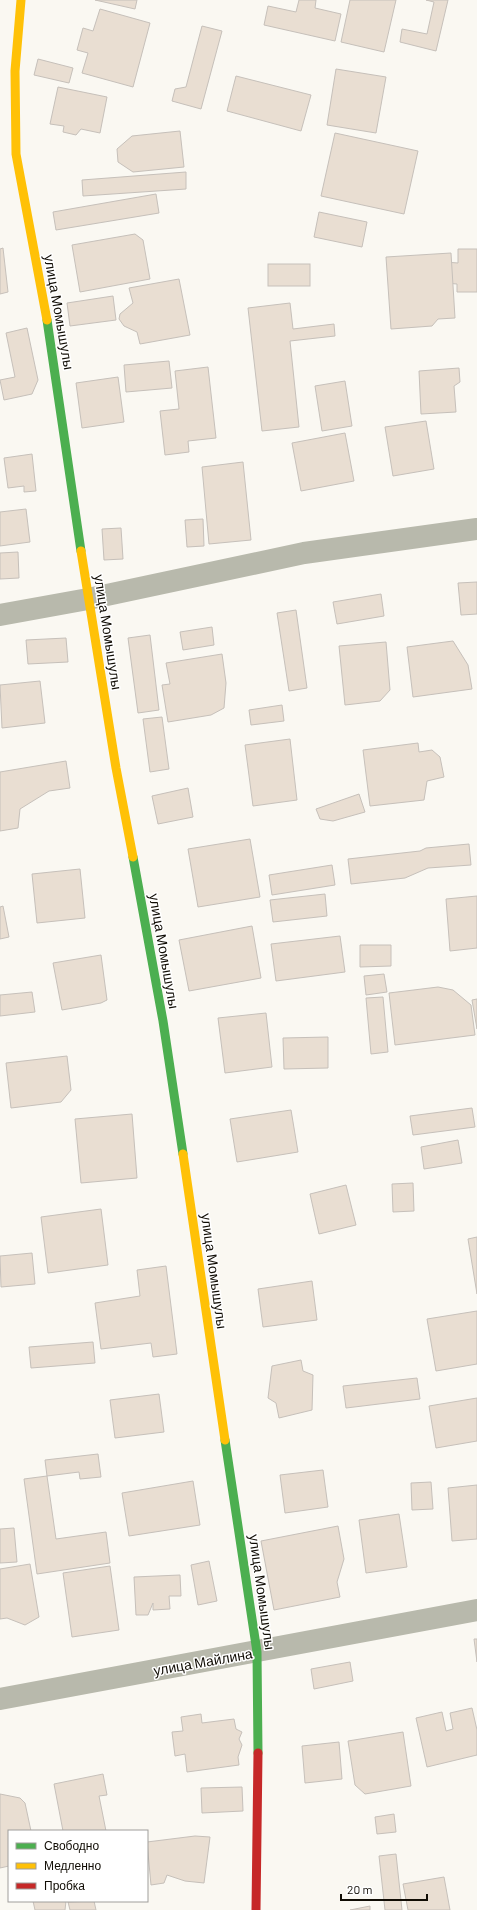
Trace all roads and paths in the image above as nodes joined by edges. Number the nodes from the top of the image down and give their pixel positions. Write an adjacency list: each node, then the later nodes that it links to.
1 (21, 0): 3 (street, улица Момышулы)
2 (477, 529): 3 (street)
3 (88, 599): 4 (street); 6 (street, улица Момышулы)
4 (0, 615)
5 (477, 1610): 6 (street, улица Майлина)
6 (257, 1652): 7 (street, улица Майлина); 8 (street, улица Момышулы)
7 (0, 1699)
8 (256, 1910)

